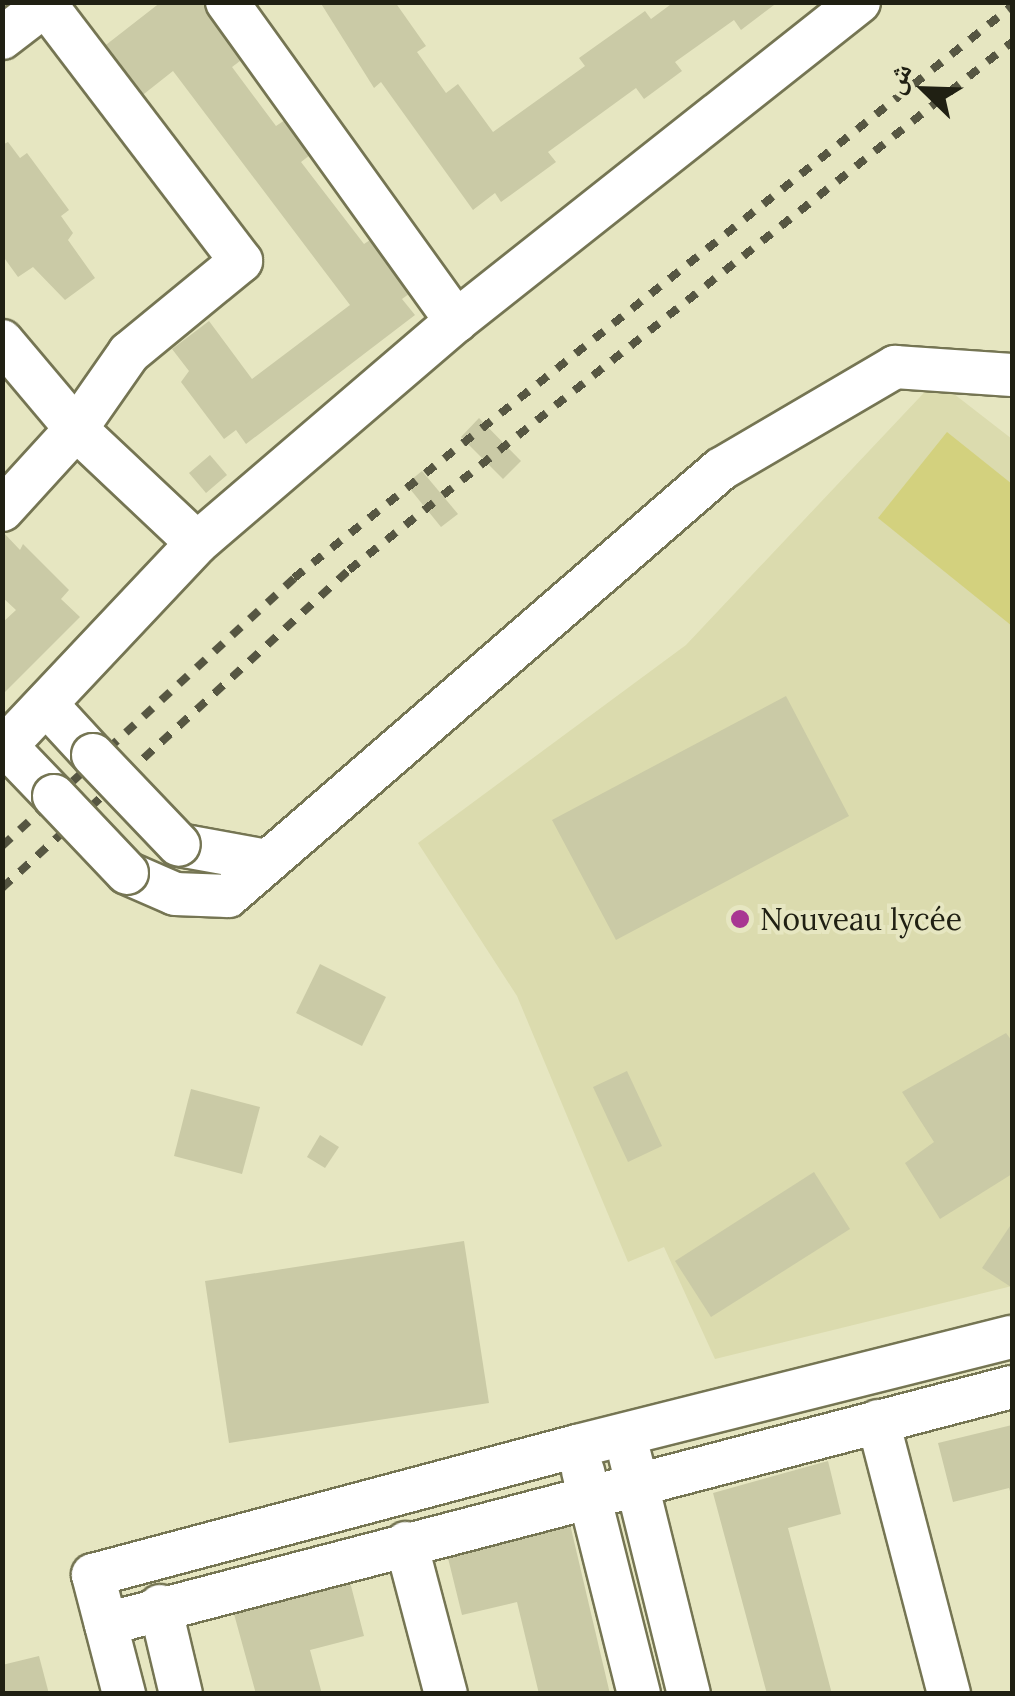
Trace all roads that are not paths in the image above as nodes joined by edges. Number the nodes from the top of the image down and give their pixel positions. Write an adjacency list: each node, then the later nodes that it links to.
1 (227, 2): 5 (street)
2 (859, 2): 5 (street)
3 (48, 4): 4 (street); 8 (street)
4 (2, 38)
5 (456, 321): 10 (street)
6 (2, 341): 8 (street)
7 (1012, 375): 13 (street)
8 (76, 429): 9 (street); 10 (street)
9 (2, 510)
10 (197, 544): 11 (street)
11 (46, 704): 12 (street); 13 (street, bridge)
12 (4, 748): 13 (street, bridge)
13 (267, 861)
14 (1012, 1337): 17 (street)
15 (1012, 1386): 16 (street)
16 (878, 1421): 19 (street); 29 (street)
17 (624, 1434): 18 (street); 19 (street)
18 (577, 1446): 20 (street); 23 (street)
19 (636, 1483): 20 (street); 28 (street)
20 (589, 1498): 21 (street); 27 (street)
21 (406, 1544): 22 (street); 26 (street)
22 (160, 1606): 23 (street); 25 (street)
23 (106, 1624): 24 (street)
24 (124, 1694)
25 (181, 1694)
26 (446, 1694)
27 (639, 1694)
28 (689, 1694)
29 (949, 1694)

